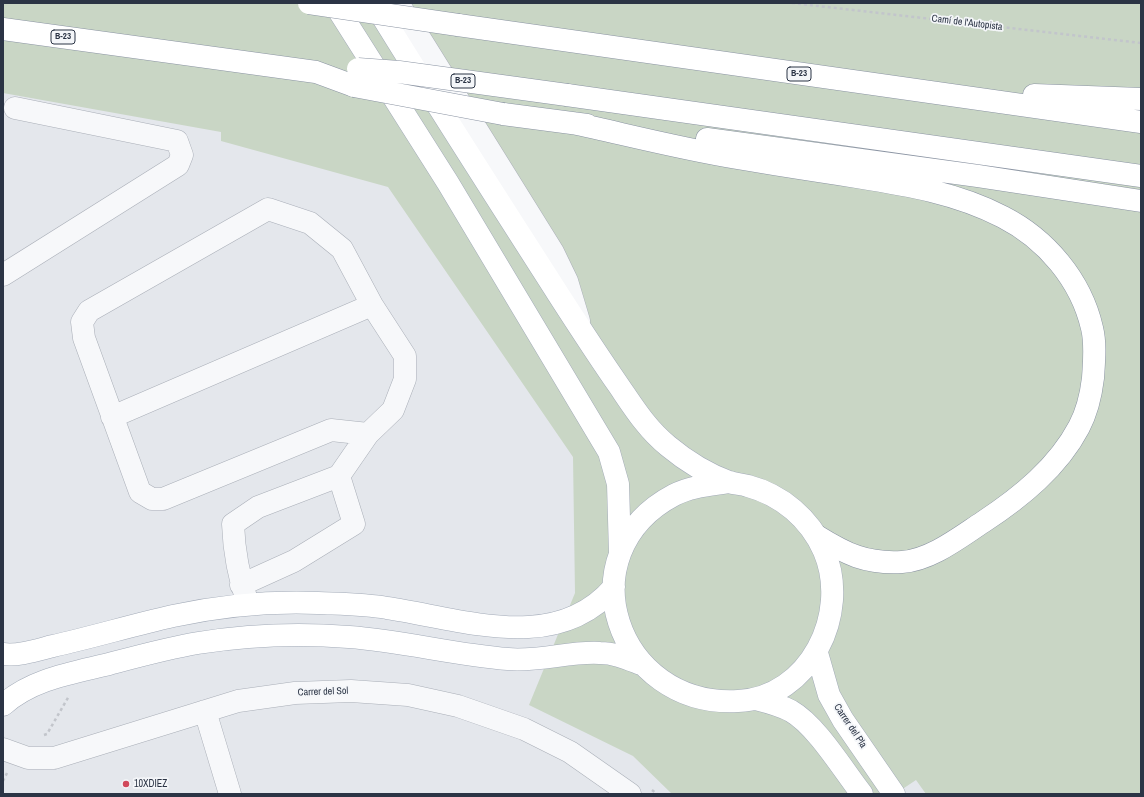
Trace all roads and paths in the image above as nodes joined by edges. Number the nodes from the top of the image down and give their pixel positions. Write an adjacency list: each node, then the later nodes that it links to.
1 (309, 3): 9 (main road, B-23, bridge)
2 (334, 3): 24 (main road)
3 (374, 3): 18 (main road)
4 (398, 3): 18 (street)
5 (792, 3): 7 (path, Camí de l'Autopista)
6 (3, 29): 8 (main road, B-23)
7 (1141, 43)
8 (356, 78): 13 (main road, bridge); 14 (main road, B-23, bridge)
9 (932, 94): 10 (main road); 12 (main road, B-23)
10 (1141, 99)
11 (15, 108): 16 (street)
12 (1141, 122)
13 (573, 123): 15 (main road); 23 (main road)
14 (1141, 176)
15 (1141, 201)
16 (11, 270)
17 (372, 305): 19 (street); 19 (street); 20 (street)
18 (583, 334): 22 (main road)
19 (112, 416): 20 (street)
20 (368, 434): 21 (street)
21 (339, 476): 26 (street); 26 (street)
22 (730, 482): 23 (main road); 24 (main road)
23 (817, 536): 27 (main road)
24 (620, 556): 25 (main road)
25 (614, 587): 26 (main road); 29 (main road)
26 (245, 594): 28 (main road)
27 (817, 653): 31 (main road); 41 (main road, Carrer del Pla)
28 (3, 654)
29 (641, 664): 31 (main road); 32 (main road)
30 (68, 690): 34 (path)
31 (756, 699): 36 (main road)
32 (3, 705)
33 (205, 711): 35 (street, Carrer del Sol); 37 (street); 38 (street, Carrer del Sol)
34 (40, 736)
35 (3, 749)
36 (839, 765): 39 (street); 40 (main road)
37 (230, 794)
38 (630, 794)
39 (849, 794)
40 (862, 794)
41 (894, 794)

